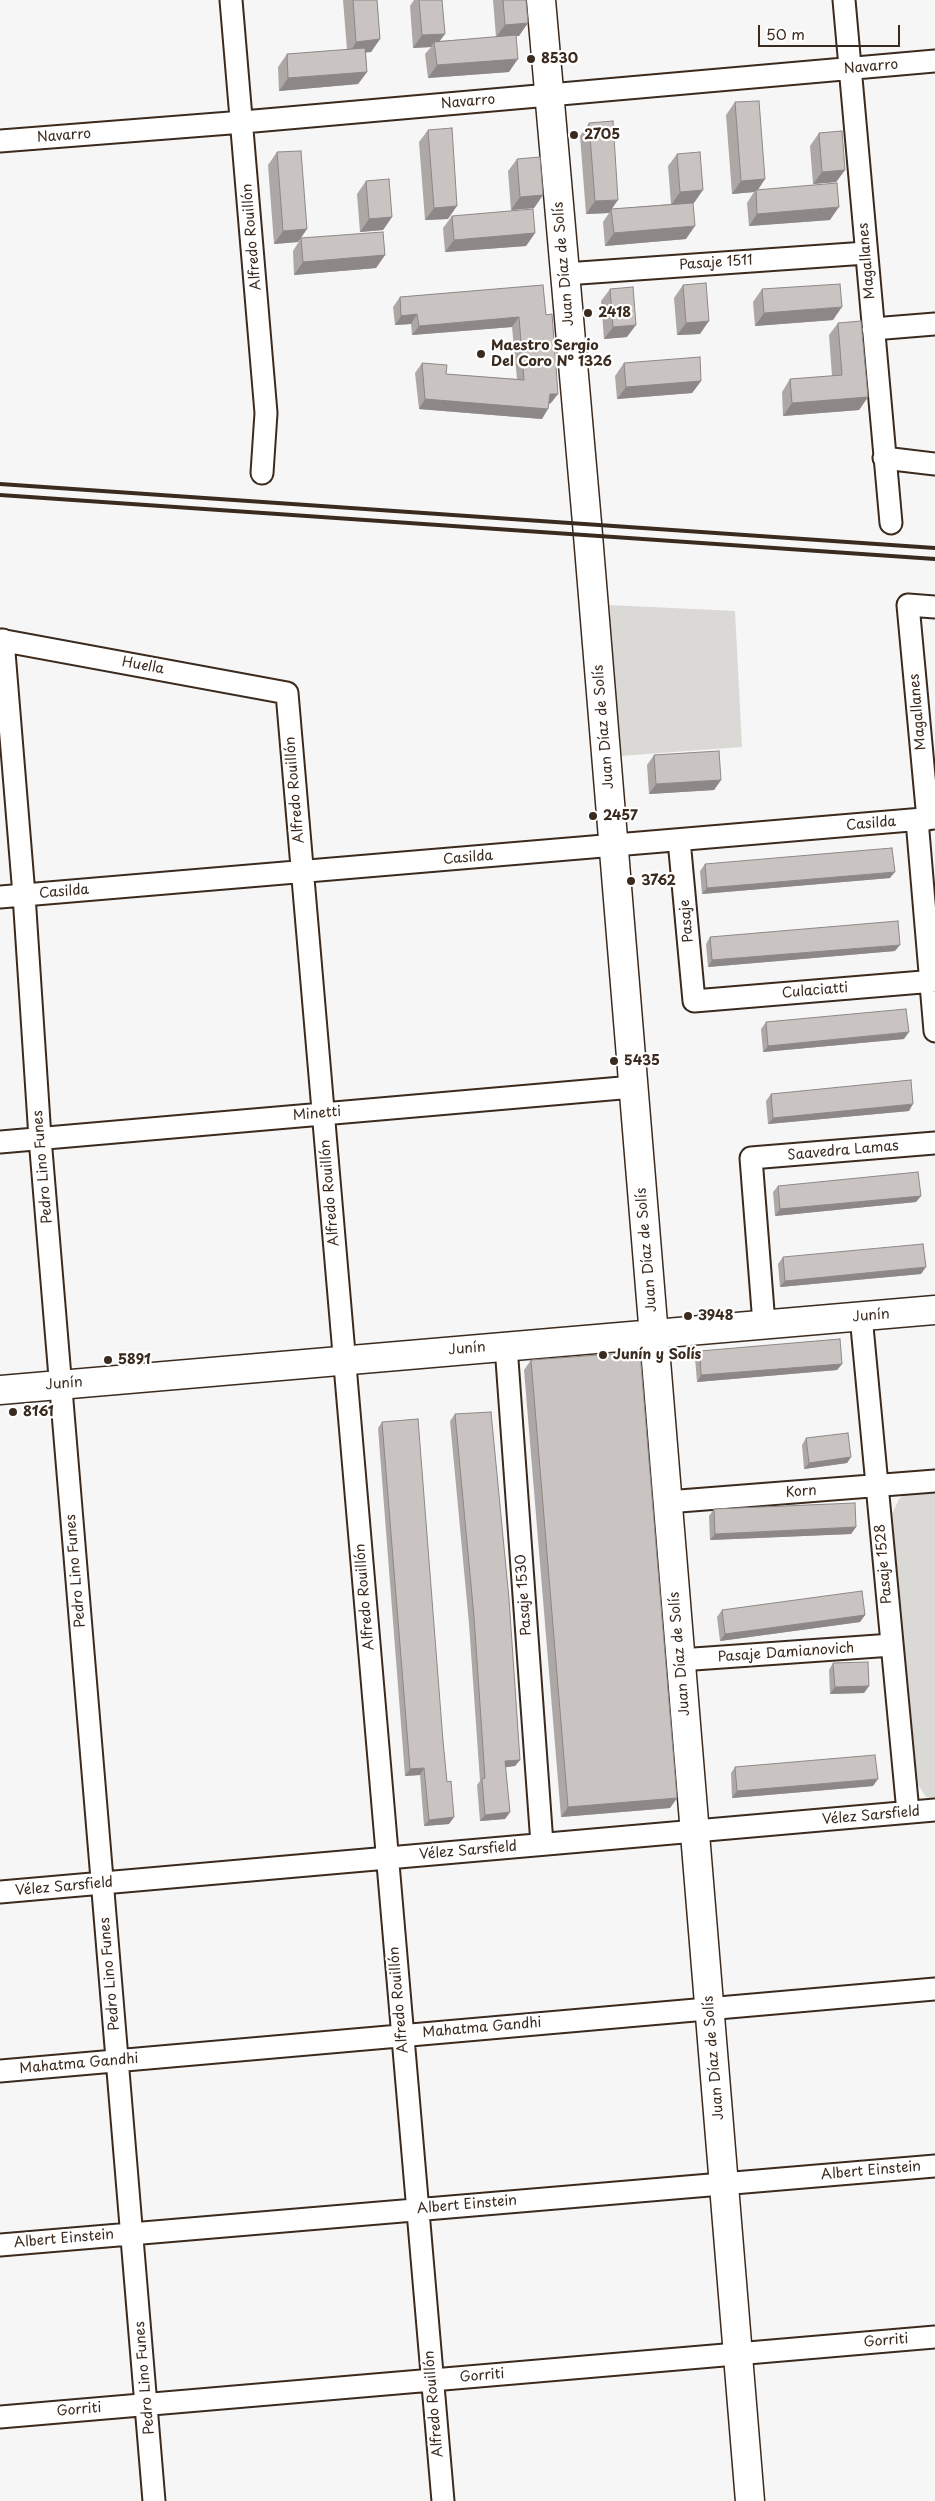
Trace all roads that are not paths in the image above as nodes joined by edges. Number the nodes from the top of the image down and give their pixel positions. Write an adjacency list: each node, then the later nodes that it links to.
1 (231, 0): 7 (street, Alfredo Rouillón)
2 (541, 0): 6 (main road, Juan Díaz de Solís)
3 (844, 0): 5 (street, Magallanes)
4 (935, 61): 5 (street, Navarro)
5 (850, 69): 6 (street, Navarro); 9 (street, Magallanes)
6 (550, 95): 7 (street, Navarro); 10 (main road, Juan Díaz de Solís)
7 (242, 122): 8 (street, Navarro); 15 (street, Alfredo Rouillón)
8 (0, 141)
9 (866, 252): 10 (street, Pasaje 1511); 12 (street, Magallanes)
10 (565, 274): 22 (main road, Juan Díaz de Solís)
11 (935, 324): 12 (street)
12 (872, 329): 13 (street, Magallanes)
13 (884, 458): 14 (street); 16 (street, Magallanes)
14 (935, 464)
15 (262, 473)
16 (891, 523)
17 (935, 607): 20 (street, Magallanes)
18 (1, 640): 19 (street, Huella); 24 (street, Pedro Lino Funes)
19 (287, 693): 23 (street, Alfredo Rouillón)
20 (927, 819): 21 (street, Casilda); 26 (street, Magallanes)
21 (679, 840): 22 (street, Casilda); 27 (street, Pasaje)
22 (614, 846): 23 (street, Casilda); 29 (main road, Juan Díaz de Solís)
23 (302, 872): 24 (street, Casilda); 30 (street, Alfredo Rouillón)
24 (24, 895): 25 (street, Casilda); 31 (street, Pedro Lino Funes)
25 (0, 897)
26 (933, 981): 27 (street, Culaciatti); 28 (street, Magallanes)
27 (694, 1001)
28 (935, 1031)
29 (633, 1087): 30 (street, Minetti); 37 (main road, Juan Díaz de Solís)
30 (323, 1114): 31 (street, Minetti); 39 (street, Alfredo Rouillón)
31 (40, 1138): 32 (street, Minetti); 40 (street, Pedro Lino Funes)
32 (0, 1142)
33 (935, 1143): 36 (street, Saavedra Lamas)
34 (935, 1310): 35 (main road, Junín)
35 (861, 1316): 36 (main road, Junín); 43 (street, Pasaje 1528)
36 (764, 1324): 37 (main road, Junín)
37 (654, 1334): 38 (main road, Junín); 44 (main road, Juan Díaz de Solís)
38 (506, 1346): 39 (main road, Junín); 50 (street, Pasaje 1530)
39 (344, 1360): 40 (main road, Junín); 51 (street, Alfredo Rouillón)
40 (61, 1384): 41 (main road, Junín); 52 (street, Pedro Lino Funes)
41 (0, 1390)
42 (935, 1481): 43 (street, Korn)
43 (877, 1486): 44 (street, Korn); 45 (street, Pasaje 1528)
44 (667, 1502): 46 (main road, Juan Díaz de Solís)
45 (892, 1646): 46 (street, Pasaje Damianovich); 48 (street, Pasaje 1528)
46 (680, 1660): 49 (main road, Juan Díaz de Solís)
47 (935, 1810): 48 (street, Vélez Sarsfield)
48 (908, 1812): 49 (street, Vélez Sarsfield)
49 (695, 1831): 50 (street, Vélez Sarsfield); 55 (main road, Juan Díaz de Solís)
50 (542, 1844): 51 (street, Vélez Sarsfield)
51 (387, 1858): 52 (street, Vélez Sarsfield); 56 (street, Alfredo Rouillón)
52 (102, 1883): 53 (street, Vélez Sarsfield); 57 (street, Pedro Lino Funes)
53 (0, 1892)
54 (935, 1989): 55 (street, Mahatma Gandhi)
55 (709, 2008): 56 (street, Mahatma Gandhi); 60 (main road, Juan Díaz de Solís)
56 (402, 2035): 57 (street, Mahatma Gandhi); 61 (street, Alfredo Rouillón)
57 (117, 2060): 58 (street, Mahatma Gandhi); 62 (street, Pedro Lino Funes)
58 (0, 2070)
59 (935, 2166): 60 (street, Albert Einstein)
60 (724, 2184): 61 (street, Albert Einstein); 65 (main road, Juan Díaz de Solís)
61 (418, 2209): 62 (street, Albert Einstein); 66 (street, Alfredo Rouillón)
62 (133, 2233): 63 (street, Albert Einstein); 67 (street, Pedro Lino Funes)
63 (0, 2244)
64 (935, 2337): 65 (street, Gorriti)
65 (738, 2354): 66 (street, Gorriti); 71 (main road, Juan Díaz de Solís)
66 (432, 2380): 67 (street, Gorriti); 70 (street, Alfredo Rouillón)
67 (147, 2405): 68 (street, Gorriti); 69 (street, Pedro Lino Funes)
68 (0, 2417)
69 (154, 2501)
70 (443, 2501)
71 (750, 2501)

